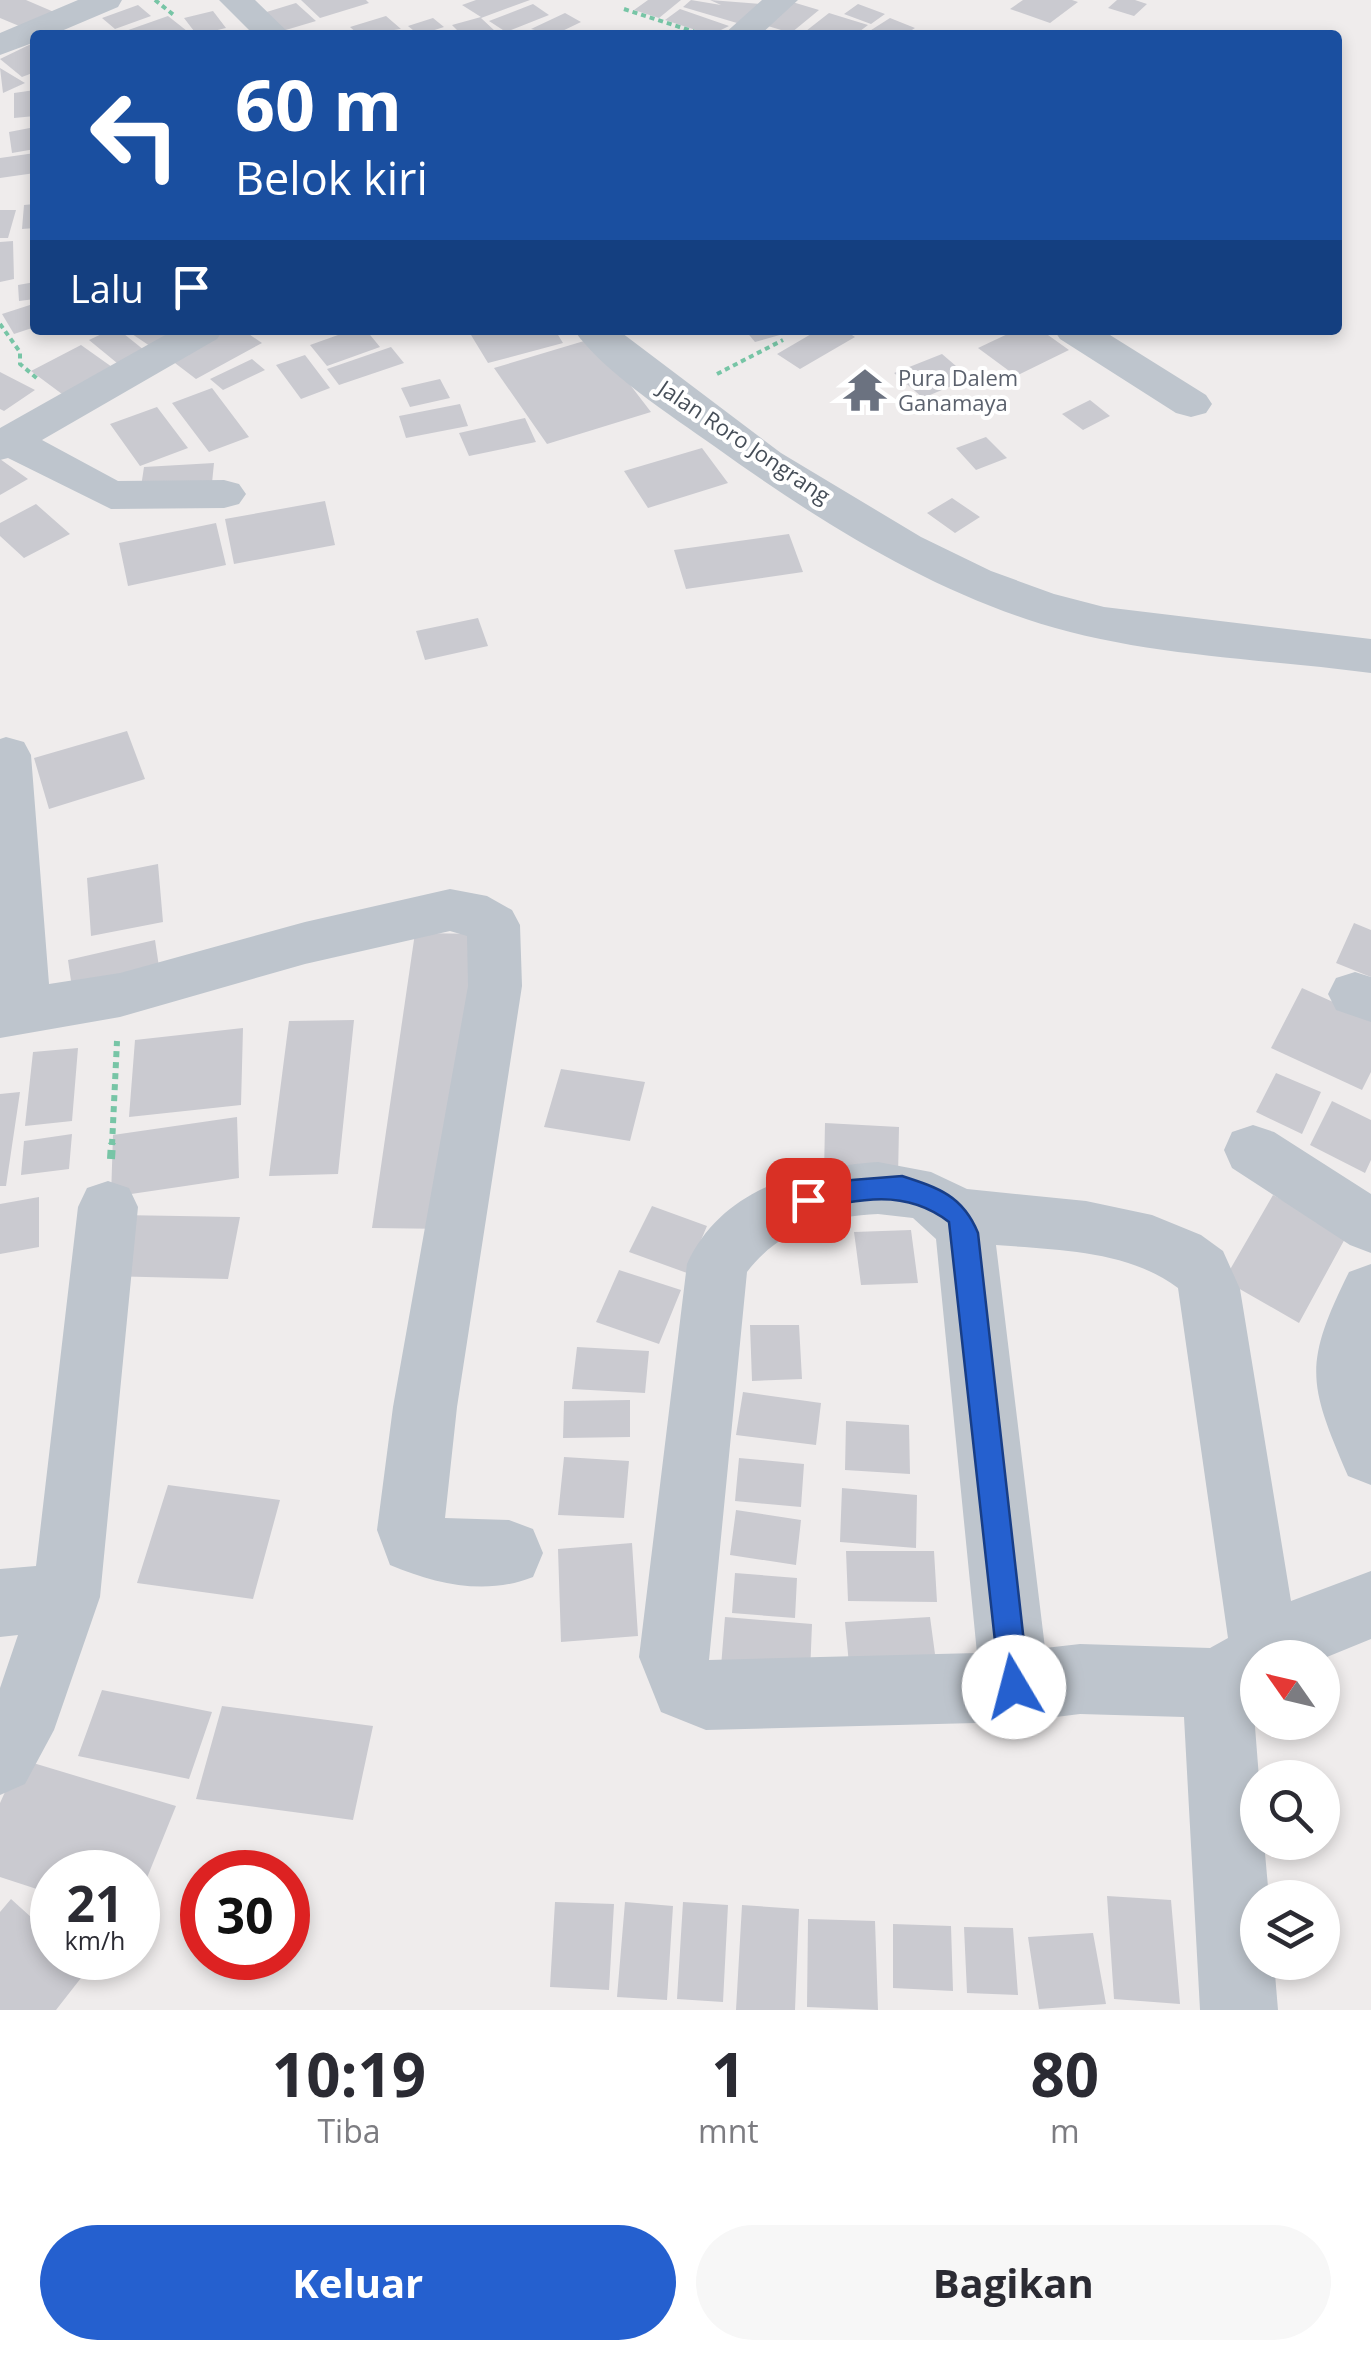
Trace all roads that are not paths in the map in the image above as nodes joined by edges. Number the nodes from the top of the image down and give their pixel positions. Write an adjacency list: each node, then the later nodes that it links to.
1 (106, 0): 6 (street)
2 (235, 0): 4 (street)
3 (782, 0): 5 (street)
4 (268, 30)
5 (751, 30)
6 (8, 35)
7 (194, 335): 11 (street)
8 (600, 335): 13 (street, Jalan Roro Jongrang)
9 (1082, 335): 10 (street)
10 (1192, 404)
11 (4, 443): 12 (street)
12 (224, 494)
13 (1371, 656)
14 (6, 755): 15 (street)
15 (12, 1012): 22 (street)
16 (1254, 1150): 19 (street)
17 (108, 1207): 23 (street)
18 (958, 1215): 25 (street); 28 (street); 28 (street)
19 (1371, 1226)
20 (1371, 1292): 21 (street)
21 (1371, 1454)
22 (509, 1553)
23 (33, 1600): 30 (street)
24 (1371, 1605): 26 (street)
25 (1247, 1640)
26 (1289, 1640)
27 (1240, 1665): 28 (street)
28 (1014, 1687)
29 (1248, 1740): 31 (street)
30 (0, 1760)
31 (1239, 2010)

